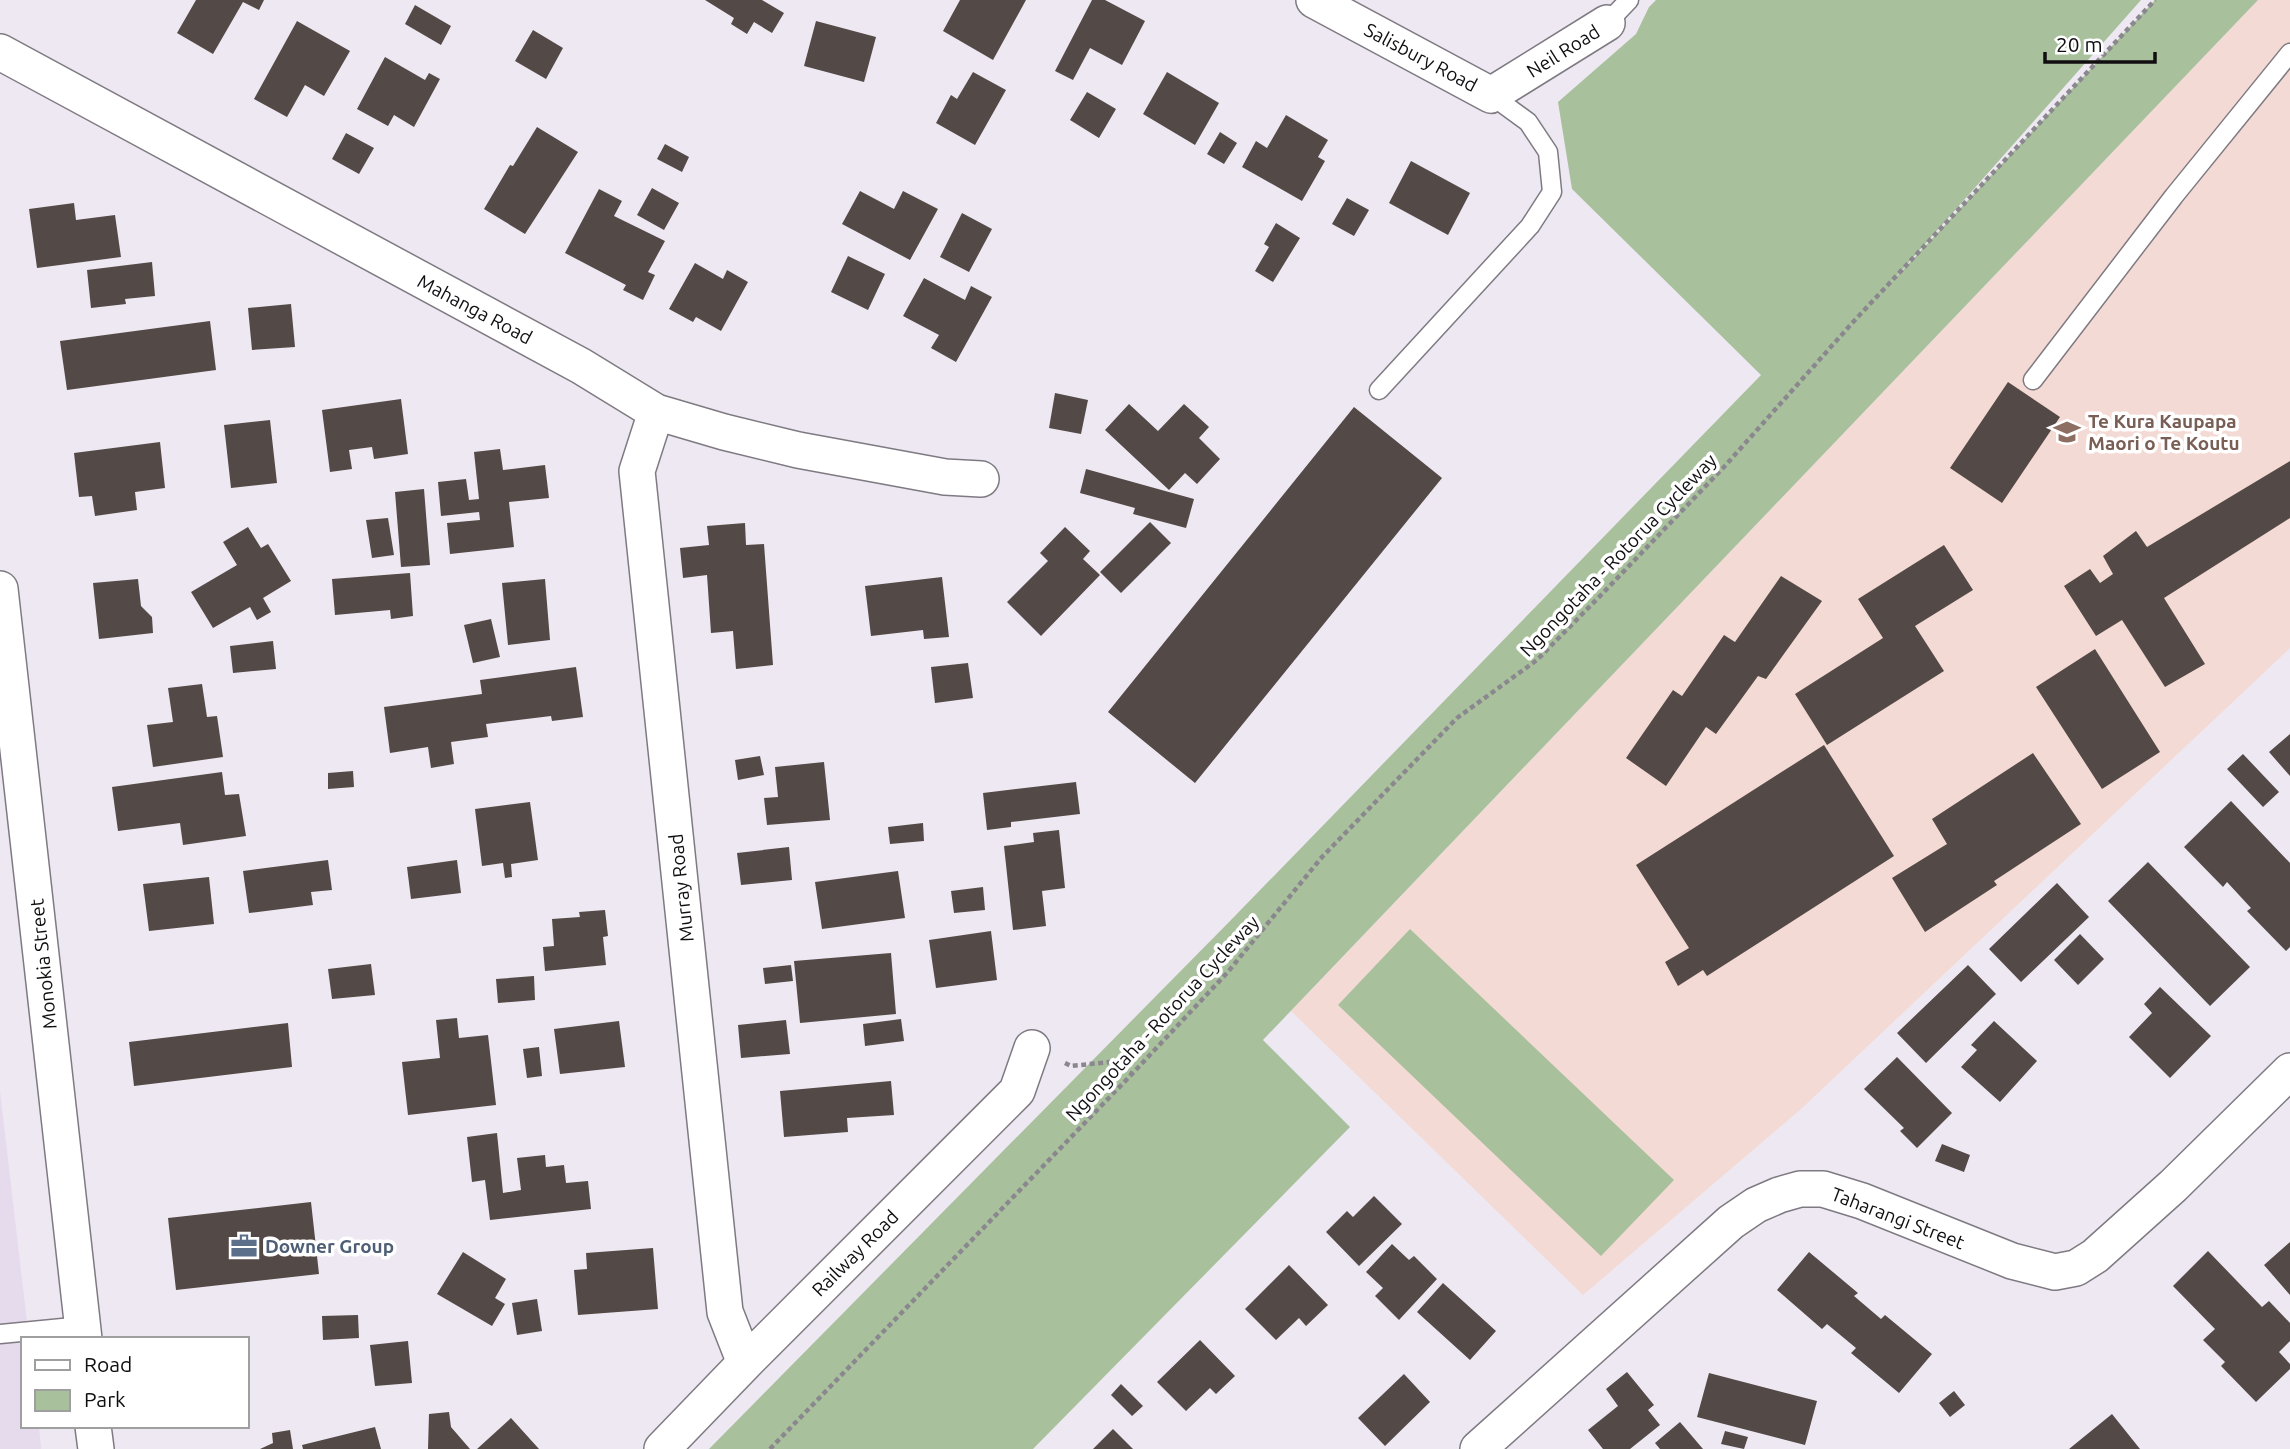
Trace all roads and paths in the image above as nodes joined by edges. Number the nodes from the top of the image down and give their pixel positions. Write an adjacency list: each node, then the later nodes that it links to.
1 (1314, 0): 6 (street, Salisbury Road)
2 (2155, 0): 15 (path, Ngongotaha - Rotorua Cycleway)
3 (1618, 12): 6 (street, Neil Road)
4 (0, 52): 9 (street, Mahanga Road)
5 (2290, 52): 7 (lane)
6 (1490, 95): 8 (lane)
7 (2033, 380)
8 (1379, 390)
9 (656, 412): 10 (street, Mahanga Road); 18 (street, Murray Road)
10 (981, 479)
11 (0, 589): 12 (street, Monokia Street)
12 (12, 788): 16 (street, Monokia Street)
13 (1032, 1048): 15 (path); 18 (street, Railway Road)
14 (2290, 1071): 23 (street, Taharangi Street)
15 (1132, 1074): 22 (path, Ngongotaha - Rotorua Cycleway)
16 (84, 1332): 17 (lane)
17 (0, 1334)
18 (745, 1363): 21 (street, Railway Road)
19 (93, 1428): 20 (street)
20 (96, 1449)
21 (662, 1449)
22 (770, 1449)
23 (1478, 1449)

